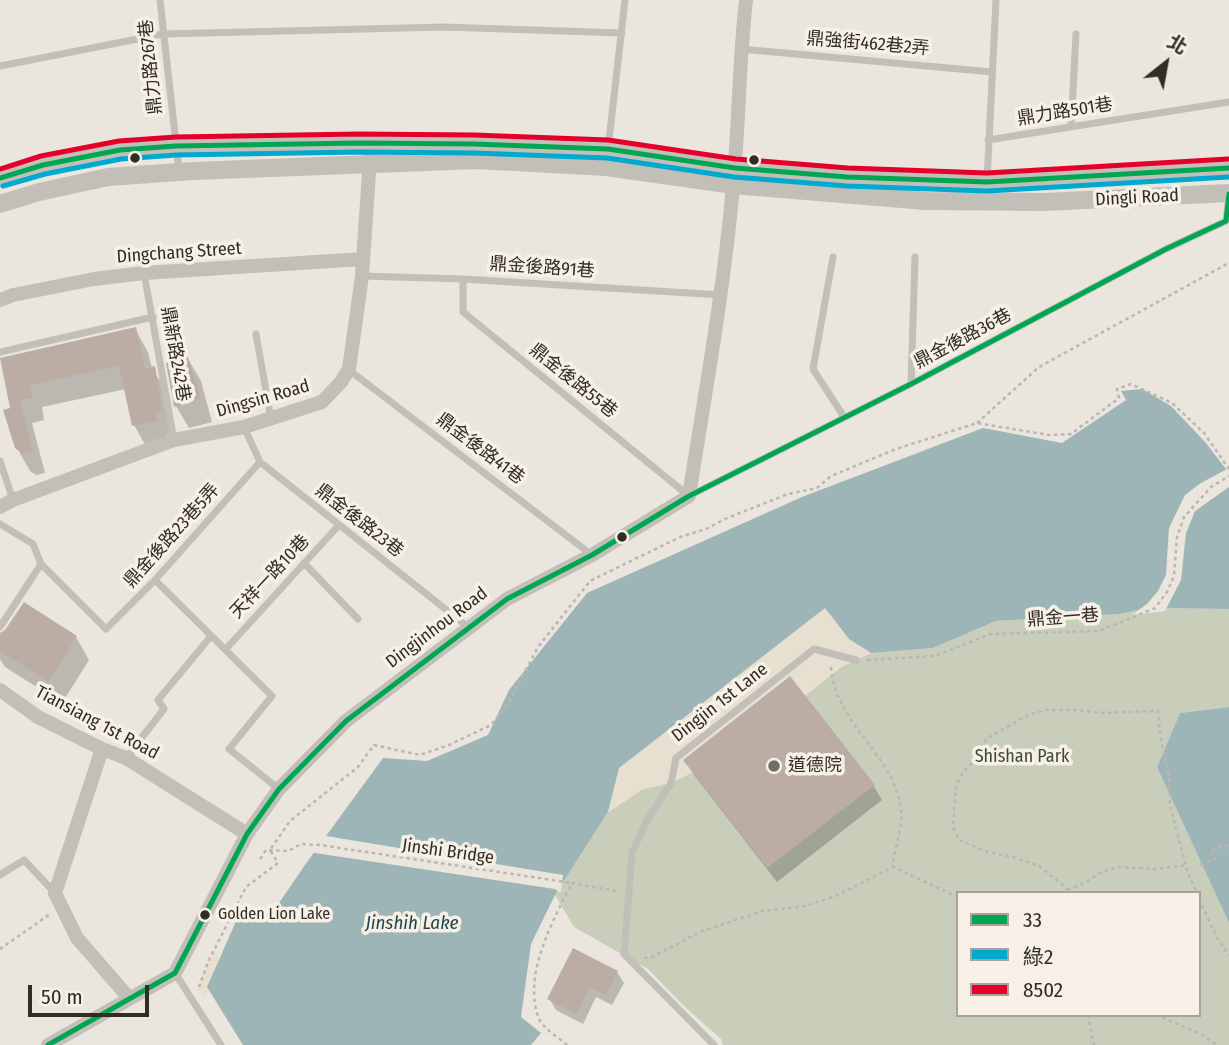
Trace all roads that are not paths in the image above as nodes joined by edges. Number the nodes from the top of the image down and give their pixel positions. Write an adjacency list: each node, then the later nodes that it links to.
1 (160, 0): 6 (lane, 鼎力路267巷)
2 (625, 0): 5 (lane)
3 (746, 0): 8 (street)
4 (996, 0): 10 (lane)
5 (622, 33): 6 (lane); 16 (lane)
6 (163, 34): 9 (lane); 15 (lane, 鼎力路267巷)
7 (1076, 34): 12 (lane)
8 (741, 48): 10 (lane, 鼎強街462巷2弄); 20 (street)
9 (0, 66)
10 (992, 72): 13 (lane)
11 (1229, 102): 12 (lane, 鼎力路501巷)
12 (1071, 127): 13 (lane, 鼎力路501巷)
13 (988, 140): 22 (lane)
14 (371, 143): 15 (street, Dingli Road); 16 (street, Dingli Road); 17 (street)
15 (176, 146): 19 (lane, 鼎力路267巷); 21 (street, Dingli Road)
16 (607, 158): 17 (street, Dingli Road); 20 (street, Dingli Road)
17 (369, 163): 19 (street, Dingli Road); 29 (street)
18 (1229, 168): 22 (street, Dingli Road)
19 (179, 172): 25 (street, Dingli Road)
20 (734, 176): 22 (street, Dingli Road); 24 (street, Dingli Road); 33 (street)
21 (0, 178)
22 (986, 182): 24 (lane)
23 (1229, 194): 24 (street, Dingli Road); 26 (lane, 鼎金後路36巷)
24 (986, 202)
25 (0, 204)
26 (1228, 221): 39 (lane, 鼎金後路36巷)
27 (834, 257): 40 (lane)
28 (915, 257): 39 (lane)
29 (363, 259): 30 (street, Dingchang Street); 31 (street)
30 (144, 273): 34 (street, Dingchang Street); 35 (lane, 鼎新路242巷)
31 (362, 276): 32 (lane, 鼎金後路91巷); 38 (street)
32 (463, 279): 33 (lane, 鼎金後路91巷); 46 (lane, 鼎金後路55巷)
33 (721, 295): 46 (street)
34 (0, 300)
35 (153, 317): 37 (lane); 43 (lane, 鼎新路242巷)
36 (256, 334): 41 (lane)
37 (0, 352)
38 (349, 369): 41 (street, Dingsin Road); 50 (lane, 鼎金後路41巷)
39 (911, 384): 40 (lane, 鼎金後路36巷)
40 (844, 417): 46 (lane, 鼎金後路36巷)
41 (271, 420): 42 (street, Dingsin Road)
42 (244, 428): 43 (street, Dingsin Road); 45 (lane, 鼎金後路23巷)
43 (174, 440): 47 (street, Dingsin Road)
44 (0, 461): 47 (lane)
45 (260, 462): 49 (lane, 鼎金後路23巷); 53 (lane, 鼎金後路23巷5弄)
46 (689, 496): 50 (street, Dingjinhou Road)
47 (7, 504)
48 (0, 524): 52 (lane)
49 (339, 525): 51 (lane, 天祥一路10巷); 56 (lane, 鼎金後路23巷)
50 (592, 555): 56 (street, Dingjinhou Road)
51 (304, 563): 54 (lane); 58 (lane, 天祥一路10巷)
52 (41, 564): 53 (lane, 鼎金後路23巷5弄); 55 (lane)
53 (155, 580): 57 (lane)
54 (358, 619)
55 (0, 627)
56 (469, 628): 63 (street, Dingjinhou Road)
57 (211, 636): 58 (lane); 62 (lane)
58 (225, 650): 63 (lane)
59 (856, 660): 71 (lane, Dingjin 1st Lane)
60 (0, 690): 61 (street, Tiansiang 1st Road)
61 (102, 749): 62 (street, Tiansiang 1st Road); 66 (street)
62 (126, 758): 64 (street, Tiansiang 1st Road)
63 (279, 789): 64 (street, Dingjinhou Road)
64 (247, 834): 67 (street, Dingjinhou Road)
65 (0, 874): 66 (lane)
66 (58, 900): 68 (street)
67 (175, 973): 68 (street); 70 (lane)
68 (129, 998): 69 (street)
69 (48, 1045)
70 (221, 1045)
71 (714, 1045)

